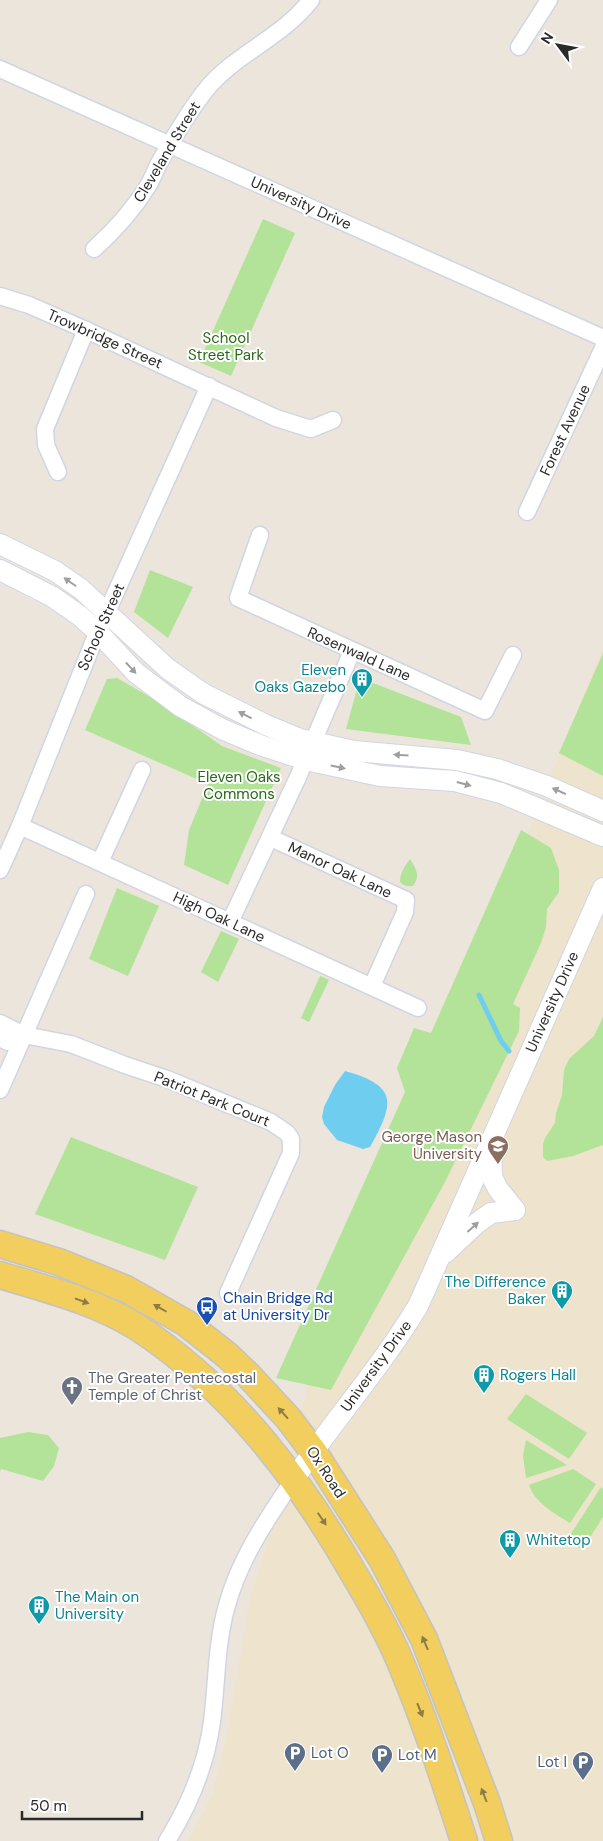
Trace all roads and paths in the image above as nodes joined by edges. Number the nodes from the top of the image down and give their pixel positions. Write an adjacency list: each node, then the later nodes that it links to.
1 (310, 0): 5 (street, Cleveland Street)
2 (549, 0): 3 (street)
3 (519, 47)
4 (0, 69): 5 (street, University Drive)
5 (170, 145): 6 (street, Cleveland Street); 9 (street, University Drive)
6 (94, 249)
7 (0, 296): 8 (street, Trowbridge Street)
8 (86, 330): 11 (street, Trowbridge Street); 13 (street)
9 (603, 338)
10 (603, 348): 14 (street, Forest Avenue)
11 (209, 386): 12 (street, Trowbridge Street); 18 (street, School Street)
12 (333, 420)
13 (58, 472)
14 (527, 512)
15 (260, 535): 20 (street, Rosenwald Lane)
16 (0, 544): 18 (street, one-way to 16)
17 (0, 570): 19 (street)
18 (108, 612): 19 (street, School Street); 22 (street, one-way to 18)
19 (98, 632): 22 (street, one-way to 22); 25 (street, School Street)
20 (352, 651): 21 (street, Rosenwald Lane); 22 (street)
21 (512, 655)
22 (309, 751): 24 (street, one-way to 22); 26 (street, one-way to 26); 27 (street)
23 (142, 770): 28 (street)
24 (603, 811)
25 (20, 826): 28 (street, High Oak Lane); 29 (street, School Street)
26 (603, 836)
27 (271, 838): 32 (street); 33 (street, Manor Oak Lane)
28 (100, 862): 32 (street, High Oak Lane)
29 (0, 870)
30 (603, 888): 39 (street, University Drive)
31 (86, 894): 36 (street)
32 (230, 922): 33 (street, High Oak Lane)
33 (372, 986): 34 (street, High Oak Lane)
34 (418, 1008)
35 (0, 1023): 36 (street, Patriot Park Court)
36 (24, 1035): 37 (street, Patriot Park Court); 38 (street); 43 (street, Patriot Park Court)
37 (0, 1038)
38 (0, 1090)
39 (491, 1140): 41 (street, University Drive); 41 (street, one-way to 39)
40 (0, 1244): 44 (main road, Ox Road, one-way to 40)
41 (438, 1260): 44 (street, University Drive)
42 (0, 1275): 45 (main road, Ox Road, one-way to 45)
43 (228, 1294)
44 (313, 1451): 45 (street, University Drive); 48 (main road, Ox Road, one-way to 44)
45 (294, 1479): 46 (street, University Drive); 47 (main road, Ox Road, one-way to 47)
46 (167, 1841)
47 (464, 1841)
48 (499, 1841)

